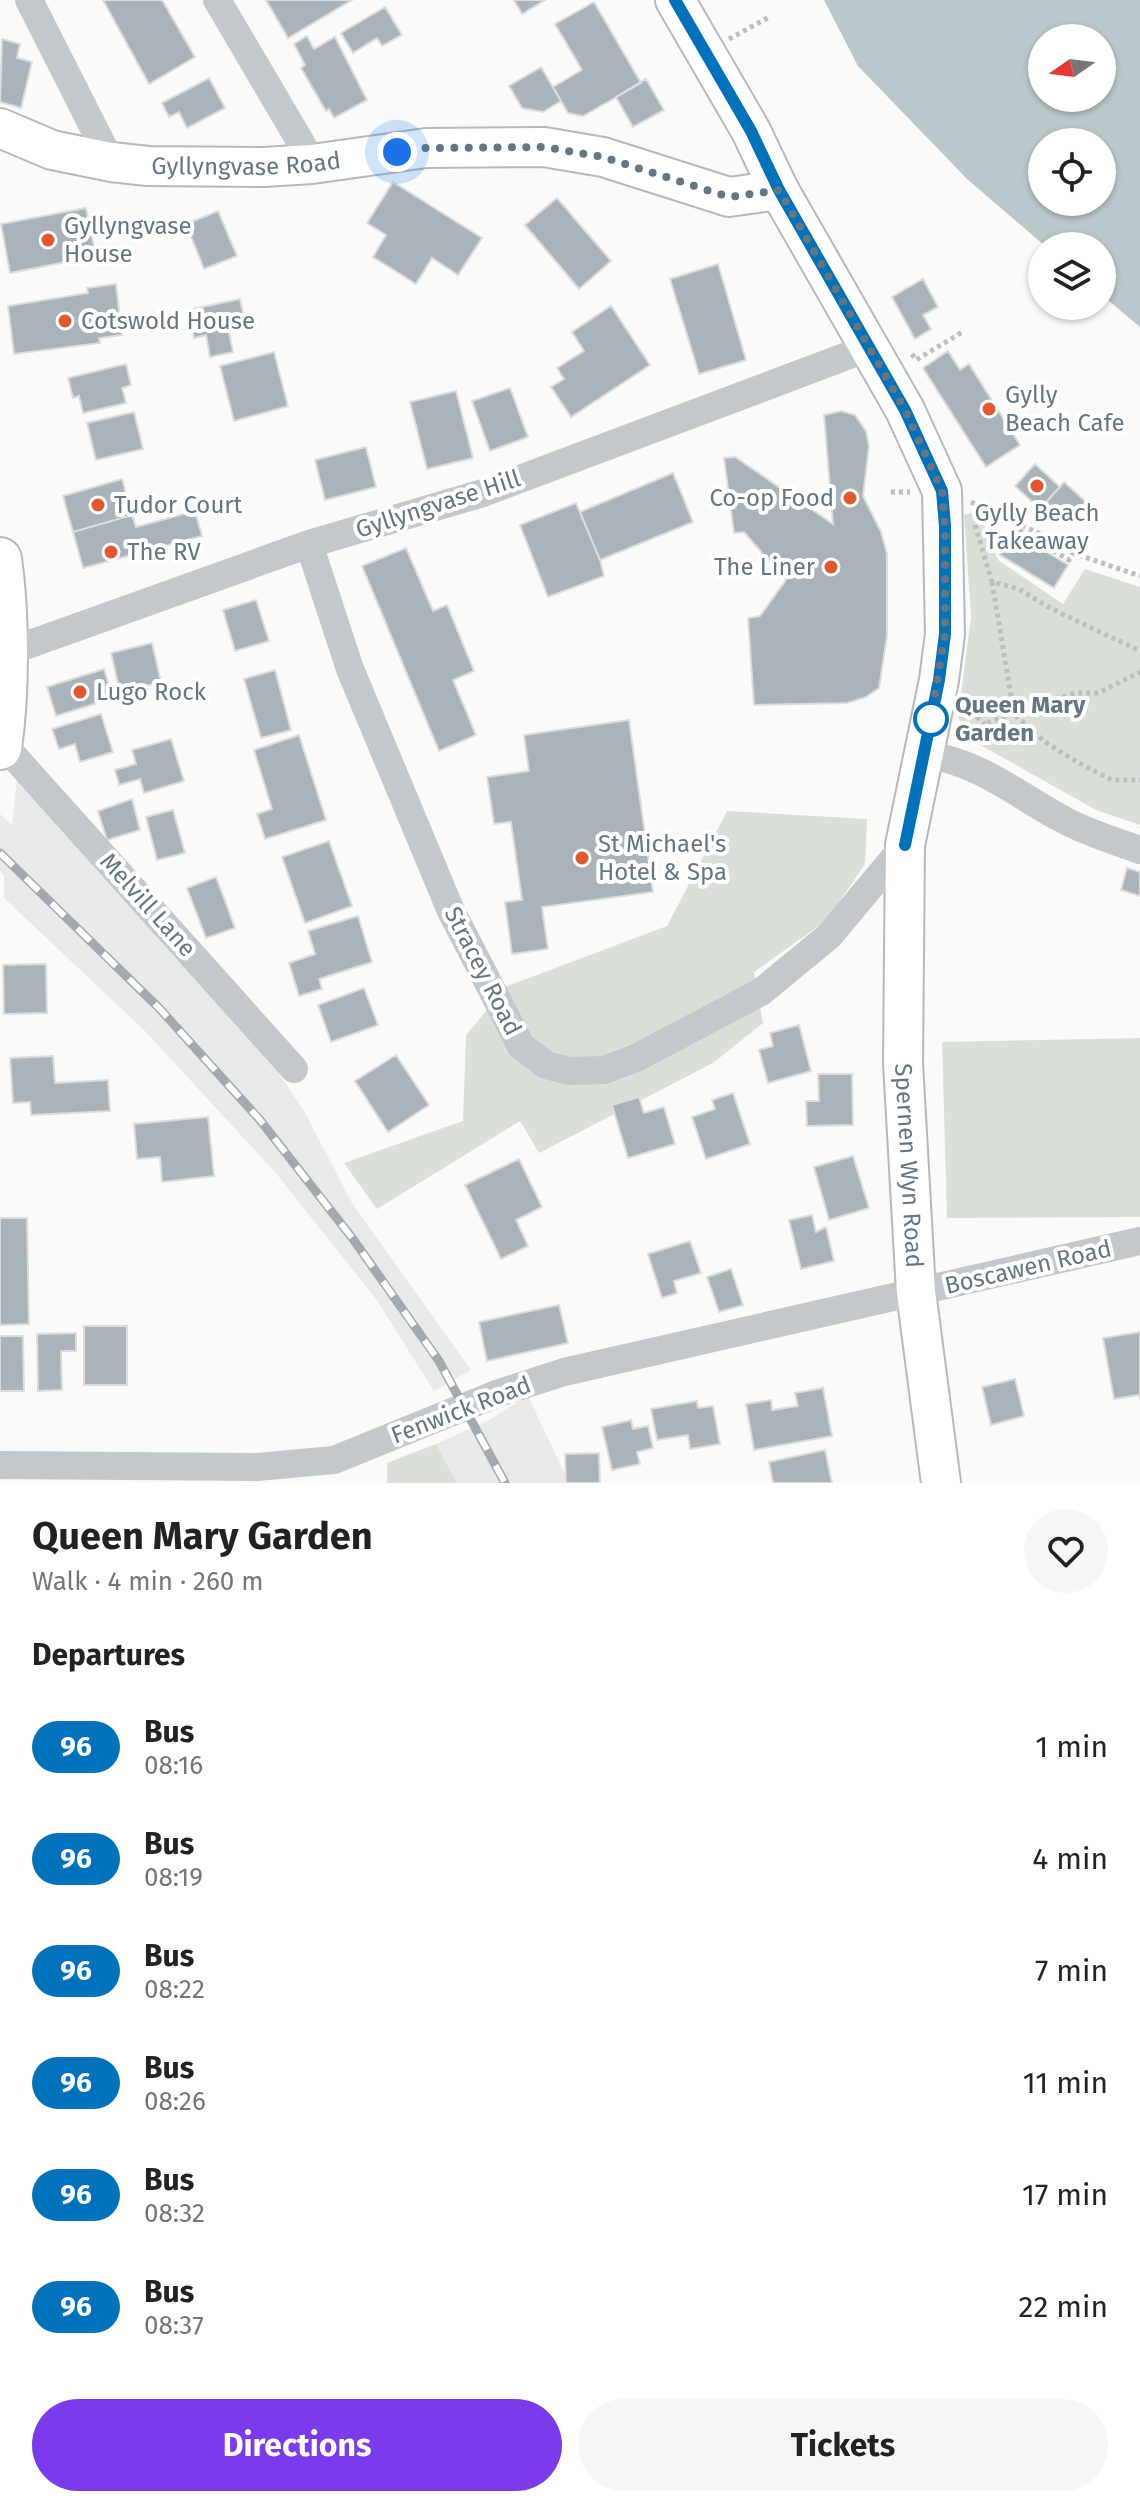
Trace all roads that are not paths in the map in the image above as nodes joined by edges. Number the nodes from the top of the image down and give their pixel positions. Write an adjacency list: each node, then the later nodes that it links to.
1 (29, 0): 5 (street)
2 (217, 0): 6 (street)
3 (675, 0): 7 (street, Spernen Wyn Road)
4 (0, 128): 5 (street, Gyllyngvase Road)
5 (111, 162): 6 (street, Gyllyngvase Road)
6 (312, 164): 7 (street, Gyllyngvase Road)
7 (779, 190): 8 (street, Spernen Wyn Road)
8 (868, 348): 9 (street, Gyllyngvase Hill); 14 (street, Spernen Wyn Road)
9 (309, 544): 11 (street, Gyllyngvase Hill); 15 (street, Stracey Road)
10 (0, 559): 11 (main road)
11 (5, 653): 12 (main road)
12 (1, 742): 13 (main road); 17 (street, Melvill Lane)
13 (0, 748)
14 (924, 754): 15 (street, Spernen Wyn Road); 16 (street)
15 (905, 845): 19 (street, Spernen Wyn Road)
16 (1140, 850)
17 (294, 1069)
18 (1140, 1241): 19 (street, Boscawen Road)
19 (916, 1292): 20 (street, Fenwick Road); 21 (street, Spernen Wyn Road)
20 (0, 1465)
21 (941, 1483)

